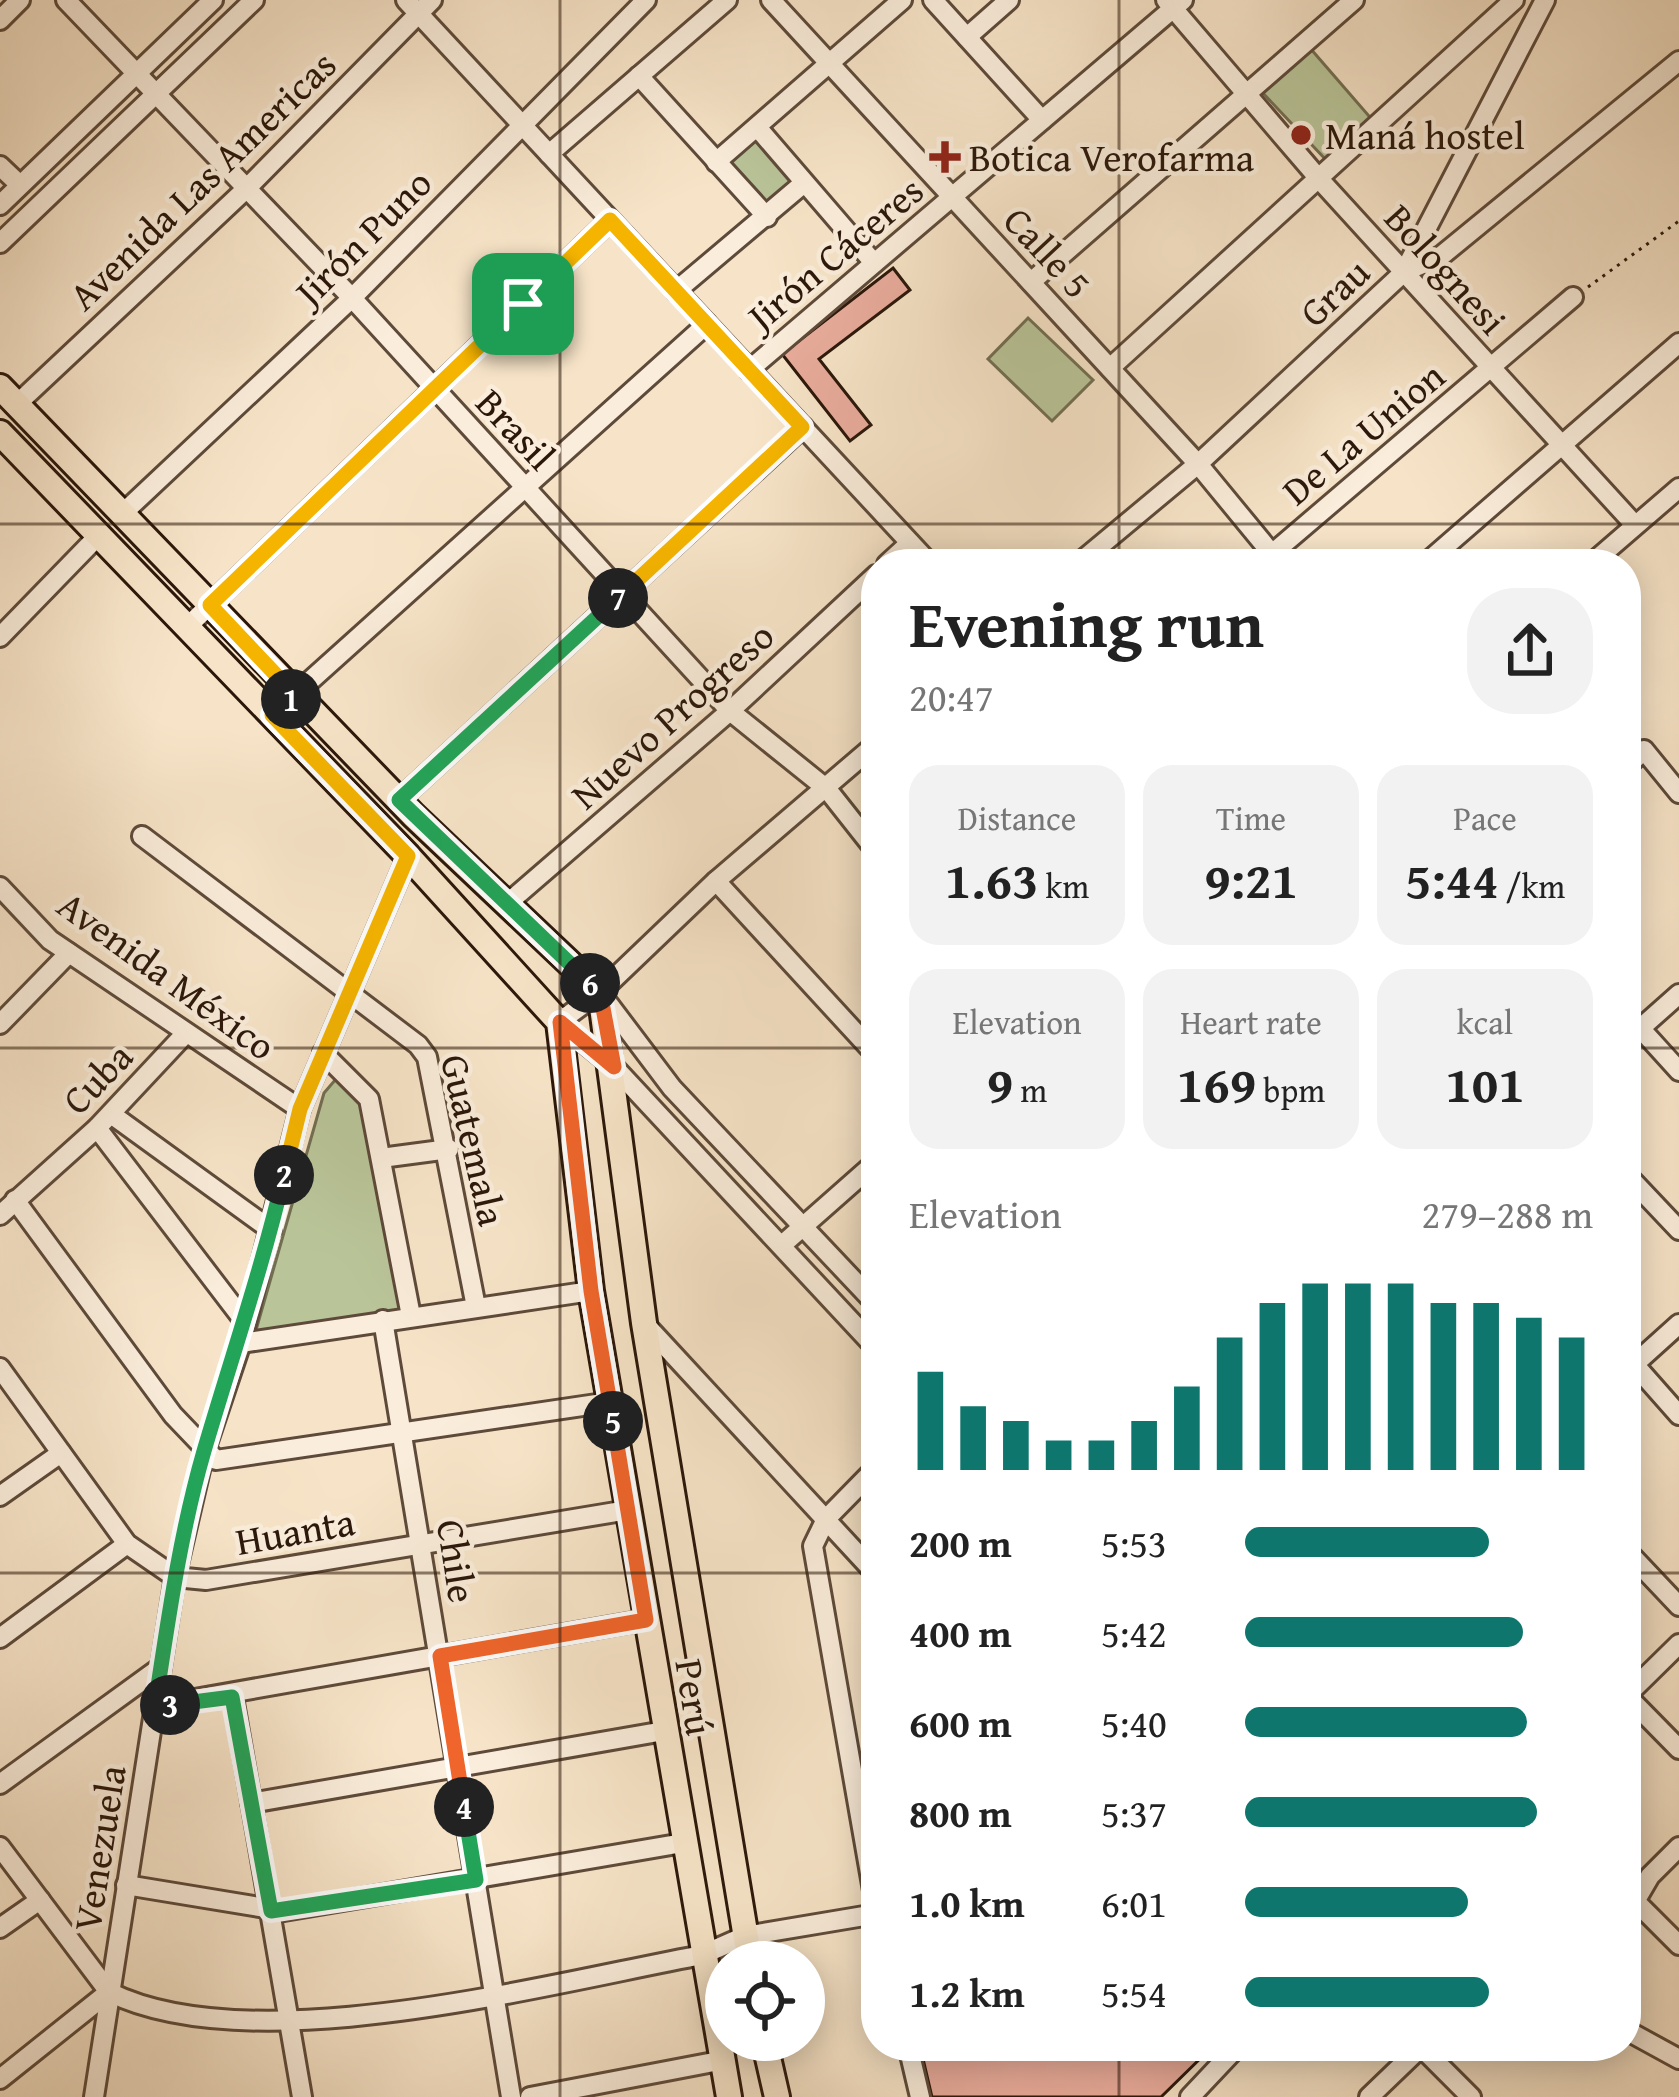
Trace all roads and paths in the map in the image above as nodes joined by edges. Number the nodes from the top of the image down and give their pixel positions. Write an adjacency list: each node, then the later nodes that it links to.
1 (20, 0): 16 (street)
2 (66, 0): 20 (street, Brasil)
3 (213, 0): 20 (street)
4 (254, 0): 23 (street)
5 (646, 0): 25 (street, Jirón Puno)
6 (727, 0): 21 (street)
7 (771, 0): 19 (street, Calle 5)
8 (902, 0): 19 (street)
9 (933, 0): 17 (street)
10 (1354, 0): 22 (street)
11 (1545, 0): 41 (street, Grau)
12 (1007, 1): 17 (street)
13 (1174, 3): 22 (street, Bolognesi); 24 (street, Jirón Cáceres)
14 (419, 4): 25 (street); 33 (street, Avenida Las Americas)
15 (1501, 4): 30 (street)
16 (0, 20)
17 (967, 37): 24 (street)
18 (1679, 61): 41 (street)
19 (831, 65): 26 (street); 34 (street, Calle 5)
20 (136, 73): 23 (street, Brasil); 32 (street)
21 (639, 76): 27 (street); 28 (street)
22 (1243, 93): 30 (street, Bolognesi); 42 (street)
23 (157, 95): 33 (street, Brasil); 39 (street)
24 (1042, 120): 34 (street, Jirón Cáceres)
25 (520, 123): 27 (street); 45 (street, Jirón Puno)
26 (757, 127): 28 (street); 31 (street)
27 (549, 154): 37 (street)
28 (716, 162): 36 (street)
29 (0, 166): 32 (street)
30 (1320, 180): 41 (street, Bolognesi); 49 (street)
31 (804, 183): 36 (street); 40 (street)
32 (20, 185): 35 (street)
33 (246, 189): 45 (street, Brasil); 52 (street, Avenida Las Americas)
34 (952, 197): 40 (street, Jirón Cáceres); 42 (street, Calle 5)
35 (0, 205)
36 (767, 217): 43 (street)
37 (610, 220): 43 (street); 51 (street)
38 (1679, 221): 44 (path)
39 (0, 243)
40 (874, 263): 50 (street, Jirón Cáceres)
41 (1404, 272): 48 (street, Bolognesi); 56 (street, Grau)
42 (1031, 282): 49 (street, Calle 5)
43 (676, 291): 46 (street)
44 (1574, 297): 48 (street, De La Union)
45 (352, 298): 51 (street, Brasil); 59 (street, Jirón Puno)
46 (707, 324): 50 (street); 57 (street)
47 (1679, 343): 55 (street)
48 (1491, 367): 55 (street, Bolognesi); 67 (street, De La Union)
49 (1110, 368): 56 (street, Calle 5)
50 (749, 370): 53 (street)
51 (435, 389): 57 (street, Brasil); 72 (street)
52 (8, 396): 59 (main road)
53 (802, 427): 62 (street); 71 (street)
54 (0, 433): 61 (main road)
55 (1560, 448): 60 (street, Bolognesi); 68 (street)
56 (1198, 464): 65 (street, Grau); 66 (street, Calle 5)
57 (525, 487): 71 (street, Brasil); 75 (street)
58 (1679, 488): 60 (street)
59 (122, 514): 72 (main road)
60 (1634, 524): 69 (street)
61 (99, 536): 73 (main road); 74 (street)
62 (910, 543): 63 (street); 64 (street)
63 (903, 549)
64 (916, 549)
65 (1096, 549)
66 (1257, 549)
67 (1279, 549)
68 (1442, 549)
69 (1607, 549)
70 (861, 588): 76 (street, Nuevo Progreso)
71 (623, 594): 76 (street, Brasil); 82 (street)
72 (210, 605): 73 (street); 75 (main road)
73 (187, 627): 77 (main road)
74 (0, 637)
75 (295, 695): 77 (street); 82 (main road)
76 (730, 711): 80 (street, Brasil); 88 (street, Nuevo Progreso)
77 (272, 715): 85 (main road)
78 (1641, 753): 81 (street)
79 (861, 758): 80 (street)
80 (827, 789): 83 (street, Brasil); 86 (street)
81 (1679, 793)
82 (399, 800): 88 (main road)
83 (861, 832)
84 (142, 836): 90 (street, Guatemala)
85 (408, 856): 90 (street, Venezuela); 93 (main road)
86 (716, 881): 91 (street); 97 (street)
87 (0, 887): 89 (street, Avenida México)
88 (509, 902): 91 (main road)
89 (69, 953): 94 (street); 96 (street, Avenida México)
90 (347, 990): 99 (street, Venezuela); 104 (street, Guatemala)
91 (600, 992): 93 (street); 100 (main road, Perú); 110 (street)
92 (1679, 994): 95 (street)
93 (560, 1022): 100 (street); 115 (main road, Perú)
94 (0, 1024)
95 (1641, 1028)
96 (186, 1033): 102 (street, Avenida México); 103 (street, Cuba)
97 (859, 1036)
98 (1641, 1041): 101 (street)
99 (323, 1053): 102 (street, Venezuela); 105 (street)
100 (614, 1067): 113 (street); 120 (main road, Perú)
101 (1679, 1071)
102 (300, 1109): 111 (street, Venezuela)
103 (104, 1122): 108 (street, Cuba); 111 (street); 119 (street)
104 (449, 1149): 105 (street); 116 (street, Guatemala)
105 (381, 1158): 117 (street)
106 (861, 1175): 110 (street)
107 (1641, 1190): 112 (street)
108 (15, 1200): 109 (street, Cuba); 131 (street)
109 (0, 1215)
110 (805, 1225): 113 (street); 114 (street)
111 (271, 1230): 119 (street, Venezuela)
112 (1679, 1230)
113 (782, 1245): 122 (street)
114 (861, 1287)
115 (591, 1291): 116 (street); 127 (main road, Perú)
116 (476, 1307): 117 (street)
117 (411, 1316): 118 (street)
118 (383, 1321): 123 (street); 129 (street, Chile)
119 (245, 1322): 123 (street, Venezuela)
120 (644, 1322): 135 (street); 168 (main road, Perú)
121 (1679, 1324): 124 (street)
122 (861, 1332)
123 (241, 1342): 131 (street, Venezuela)
124 (1641, 1354)
125 (0, 1368): 130 (street)
126 (1641, 1375): 128 (street)
127 (610, 1402): 129 (street); 134 (main road, Perú)
128 (1679, 1415)
129 (403, 1435): 131 (street); 136 (street, Chile)
130 (61, 1453): 133 (street); 137 (street)
131 (204, 1453): 140 (street, Venezuela)
132 (861, 1483): 135 (street)
133 (0, 1496)
134 (628, 1510): 136 (street, Huanta); 142 (main road, Perú)
135 (826, 1519): 138 (street); 156 (street)
136 (421, 1543): 140 (street, Huanta); 145 (street, Chile)
137 (128, 1544): 140 (street); 143 (street)
138 (861, 1558)
139 (1641, 1566): 141 (street)
140 (175, 1577): 146 (street, Venezuela)
141 (1679, 1606)
142 (646, 1620): 145 (street); 151 (main road, Perú)
143 (0, 1638)
144 (1679, 1644): 147 (street)
145 (440, 1656): 148 (street); 153 (street, Chile)
146 (161, 1667): 149 (street, Venezuela); 154 (street)
147 (1641, 1681)
148 (232, 1697): 149 (street); 155 (street)
149 (155, 1706): 161 (street, Venezuela)
150 (1641, 1710): 152 (street)
151 (664, 1731): 153 (street); 157 (main road, Perú)
152 (1679, 1748)
153 (458, 1767): 155 (street); 160 (street, Chile)
154 (0, 1784)
155 (251, 1803): 164 (street)
156 (861, 1824)
157 (683, 1843): 160 (street); 171 (main road, Perú)
158 (1679, 1846): 162 (street)
159 (0, 1847): 163 (street)
160 (476, 1880): 164 (street); 174 (street, Chile)
161 (126, 1886): 164 (street); 173 (street, Venezuela)
162 (1641, 1895)
163 (40, 1900): 167 (street); 173 (street)
164 (271, 1911): 175 (street)
165 (861, 1914): 168 (street)
166 (1641, 1917): 170 (street)
167 (0, 1928)
168 (745, 1936): 169 (main road, Perú); 171 (street)
169 (746, 1941)
170 (1679, 1945)
171 (702, 1955): 172 (main road, Perú); 174 (street)
172 (705, 1974)
173 (109, 1992): 175 (street); 184 (street); 186 (street, Venezuela)
174 (494, 1993): 175 (street); 188 (street, Chile)
175 (289, 2022): 187 (street)
176 (1641, 2038): 177 (street)
177 (1679, 2059)
178 (719, 2061): 185 (street); 190 (main road, Perú)
179 (769, 2061): 191 (main road)
180 (912, 2061): 192 (street)
181 (1224, 2061): 193 (street)
182 (1406, 2061): 194 (street)
183 (1434, 2061): 195 (street)
184 (0, 2079)
185 (607, 2090): 189 (street)
186 (94, 2097)
187 (302, 2097)
188 (511, 2097)
189 (530, 2097)
190 (729, 2097)
191 (777, 2097)
192 (920, 2097)
193 (1190, 2097)
194 (1369, 2097)
195 (1471, 2097)

